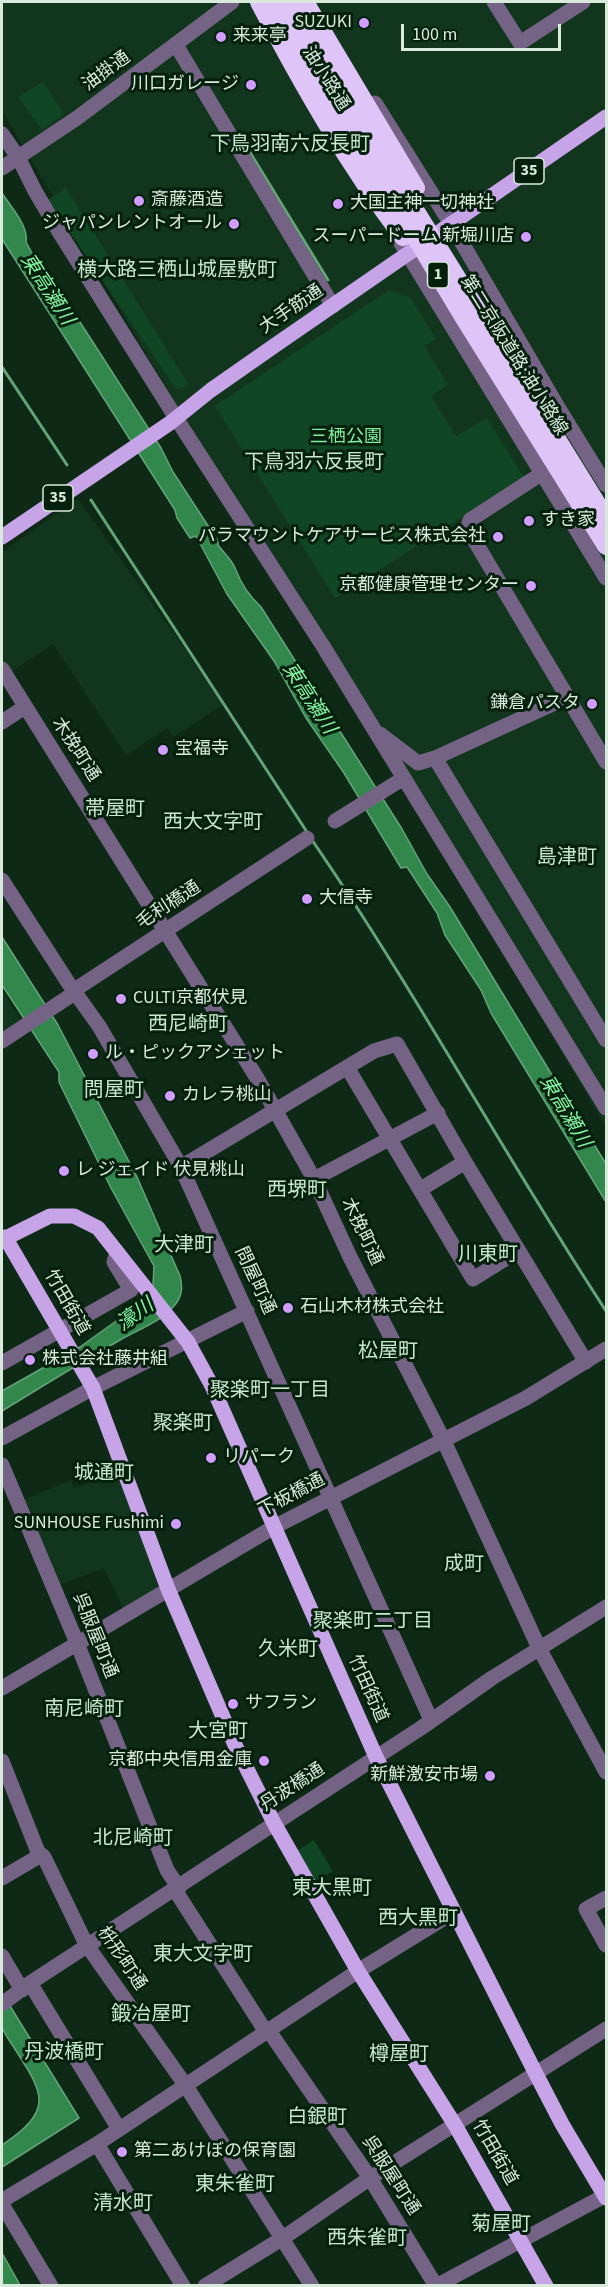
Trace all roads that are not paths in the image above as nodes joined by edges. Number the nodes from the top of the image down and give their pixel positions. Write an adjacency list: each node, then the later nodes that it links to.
1 (232, 2): 10 (street, 油掛通)
2 (253, 2): 16 (street, 油小路通)
3 (259, 2): 18 (highway)
4 (274, 2): 18 (highway, 第二京阪道路;油小路線 / 1)
5 (290, 2): 18 (highway, 第二京阪道路;油小路線 / 1)
6 (305, 2): 18 (highway)
7 (312, 2): 15 (street, 油小路通)
8 (494, 2): 9 (street)
9 (583, 2)
10 (176, 45): 13 (street, 油掛通); 17 (street)
11 (606, 117): 15 (main road, 大手筋通 / 35)
12 (2, 134): 13 (street)
13 (18, 157): 14 (street, 油掛通); 19 (street)
14 (3, 167)
15 (451, 224): 16 (main road, 大手筋通 / 35); 21 (street, 油小路通)
16 (408, 255): 17 (main road, 大手筋通 / 35); 20 (street, 油小路通)
17 (333, 306): 19 (main road, 大手筋通 / 35)
18 (471, 313): 22 (highway, 第二京阪道路;油小路線 / 1); 24 (highway, 第二京阪道路;油小路線 / 1)
19 (173, 420): 23 (main road, 大手筋通 / 35); 30 (street)
20 (541, 474): 25 (street, 油小路通); 27 (street)
21 (606, 485)
22 (606, 518)
23 (2, 537)
24 (606, 546)
25 (606, 578)
26 (2, 669): 28 (street, 木挽町通)
27 (568, 697): 31 (street); 32 (street)
28 (25, 708): 29 (street); 38 (street, 木挽町通)
29 (2, 722)
30 (375, 731): 32 (street); 34 (street)
31 (600, 736): 33 (street)
32 (435, 758): 40 (street)
33 (606, 762)
34 (401, 780): 35 (street); 43 (street)
35 (338, 819)
36 (307, 838): 38 (street, 毛利橋通)
37 (2, 880): 39 (street, 問屋町通)
38 (165, 932): 39 (street, 毛利橋通); 44 (street, 木挽町通)
39 (75, 991): 41 (street, 毛利橋通); 48 (street, 問屋町通)
40 (606, 1040)
41 (2, 1041)
42 (348, 1067): 44 (street); 45 (street); 46 (street)
43 (606, 1108)
44 (276, 1111): 48 (street); 49 (street, 木挽町通)
45 (438, 1113): 46 (street); 47 (street)
46 (391, 1138): 49 (street); 50 (street)
47 (465, 1162): 50 (street); 52 (street)
48 (181, 1167): 54 (street, 問屋町通)
49 (314, 1179): 62 (street, 木挽町通)
50 (421, 1189): 52 (street)
51 (3, 1236): 53 (main road, 竹田街道); 55 (main road, 竹田街道)
52 (518, 1251): 58 (street)
53 (117, 1252): 55 (street); 56 (main road, 竹田街道)
54 (247, 1311): 56 (street); 64 (street, 問屋町通)
55 (59, 1330): 59 (street); 60 (main road, 竹田街道)
56 (188, 1342): 60 (street); 65 (main road, 竹田街道)
57 (606, 1349): 58 (street, 下板橋通)
58 (586, 1362): 62 (street, 下板橋通)
59 (2, 1363)
60 (93, 1388): 61 (street); 66 (main road, 竹田街道)
61 (2, 1438)
62 (442, 1439): 64 (street, 下板橋通); 69 (street, 木挽町通)
63 (2, 1465): 68 (street, 呉服屋町通)
64 (331, 1497): 65 (street, 下板橋通); 71 (street, 問屋町通)
65 (274, 1527): 66 (street, 下板橋通); 72 (main road, 竹田街道)
66 (168, 1589): 68 (street, 下板橋通); 75 (main road, 竹田街道)
67 (606, 1607): 69 (street, 丹波橋通)
68 (77, 1643): 70 (street, 下板橋通); 78 (street, 呉服屋町通)
69 (539, 1648): 71 (street, 丹波橋通); 74 (street, 木挽町通)
70 (2, 1688)
71 (431, 1720): 72 (street, 丹波橋通)
72 (376, 1757): 75 (street, 丹波橋通); 80 (main road, 竹田街道)
73 (2, 1761): 76 (street, 枡形町通)
74 (606, 1772)
75 (274, 1823): 78 (street, 丹波橋通); 84 (main road, 竹田街道)
76 (41, 1854): 77 (street); 82 (street, 枡形町通)
77 (2, 1878)
78 (177, 1889): 82 (street, 丹波橋通); 87 (street, 呉服屋町通)
79 (606, 1898): 81 (street)
80 (454, 1912): 84 (street); 88 (main road, 竹田街道)
81 (606, 1945)
82 (87, 1946): 85 (street, 丹波橋通); 89 (street, 枡形町通)
83 (2, 1956): 85 (street)
84 (358, 1971): 87 (street); 90 (main road, 竹田街道)
85 (16, 1994): 91 (street)
86 (606, 2029): 88 (street)
87 (267, 2032): 89 (street); 93 (street, 呉服屋町通)
88 (536, 2074): 90 (street); 94 (main road, 竹田街道)
89 (186, 2086): 91 (street); 95 (street, 枡形町通)
90 (455, 2124): 93 (street); 96 (main road, 竹田街道)
91 (119, 2129): 92 (street)
92 (97, 2144): 97 (street); 98 (street)
93 (370, 2178): 95 (street); 101 (street, 呉服屋町通)
94 (606, 2196): 96 (street)
95 (283, 2238): 99 (street); 100 (street, 枡形町通)
96 (522, 2241): 101 (street); 102 (main road, 竹田街道)
97 (51, 2286)
98 (183, 2286)
99 (205, 2286)
100 (312, 2286)
101 (436, 2286)
102 (546, 2286)

